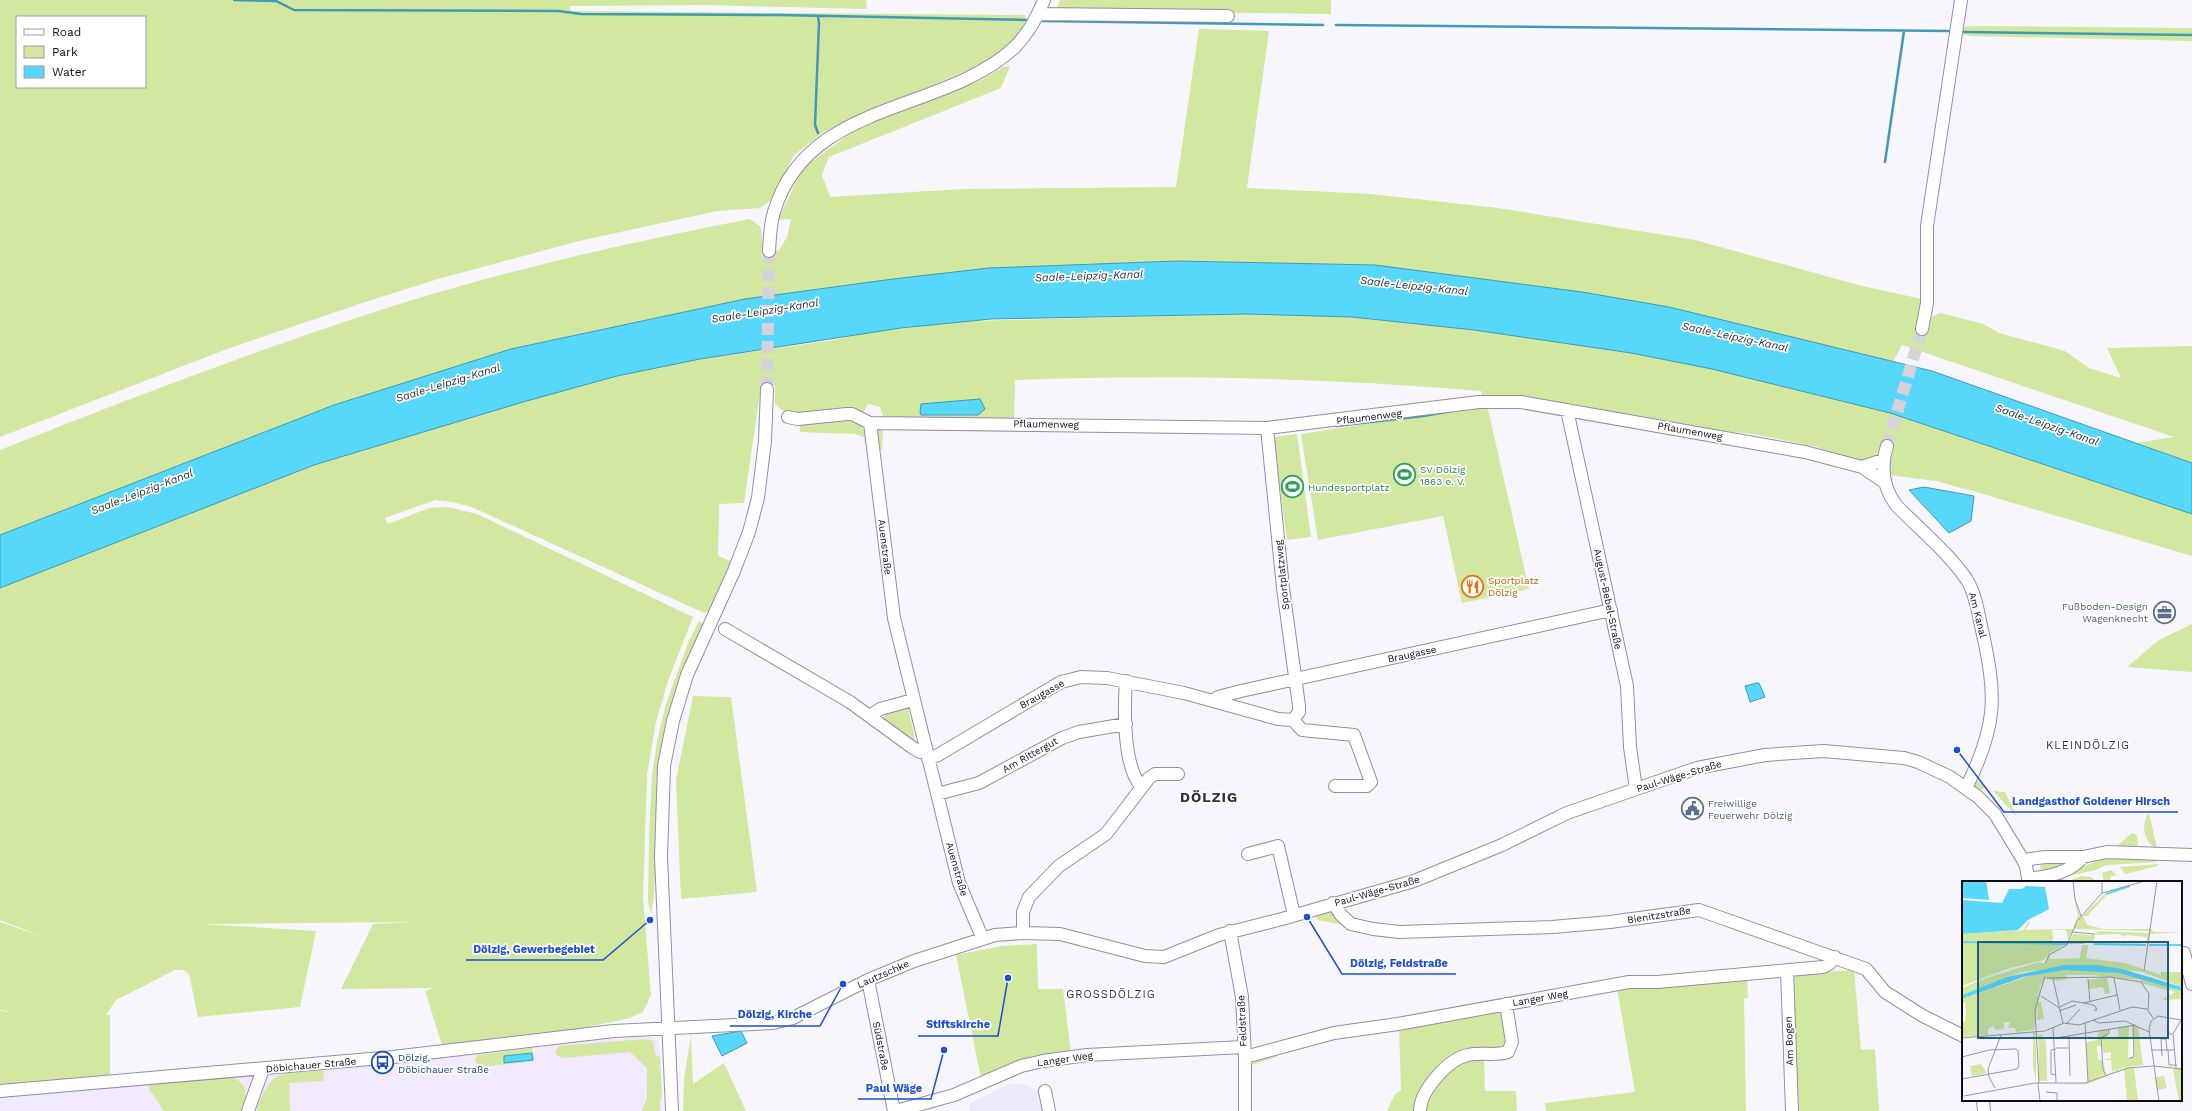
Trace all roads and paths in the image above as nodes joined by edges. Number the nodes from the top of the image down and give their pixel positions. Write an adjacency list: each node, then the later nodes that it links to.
1 (1044, 0): 3 (street)
2 (1961, 0): 6 (street)
3 (1038, 14): 4 (street); 5 (street)
4 (1228, 16)
5 (769, 251)
6 (1922, 329)
7 (768, 389): 48 (street)
8 (1568, 410): 11 (street, Pflaumenweg); 14 (street, Pflaumenweg); 16 (street, August-Bebel-Straße)
9 (788, 417): 10 (street)
10 (870, 423): 11 (street, Pflaumenweg); 20 (street, Auenstraße)
11 (1267, 428): 18 (street, Sportplatzweg)
12 (1887, 446): 13 (street, Am Kanal)
13 (1882, 460): 14 (street); 15 (street, Am Kanal)
14 (1862, 467): 15 (street, Pflaumenweg)
15 (1884, 482): 29 (street, Am Kanal)
16 (1611, 610): 18 (street, Braugasse); 30 (street, August-Bebel-Straße)
17 (725, 629): 22 (street)
18 (1296, 680): 21 (street, Braugasse); 23 (street, Sportplatzweg)
19 (1126, 681): 21 (street, Braugasse); 24 (street); 25 (street, Braugasse)
20 (913, 700): 22 (street); 25 (street, Auenstraße)
21 (1214, 700): 23 (street, Braugasse)
22 (870, 716): 25 (street)
23 (1293, 720): 28 (street)
24 (1126, 724): 27 (street); 31 (street, Am Rittergut)
25 (927, 756): 31 (street, Auenstraße)
26 (1178, 774): 27 (street)
27 (1141, 786): 40 (street)
28 (1335, 786)
29 (1966, 788): 30 (street, Paul-Wäge-Straße); 35 (street, Paul-Wäge-Straße)
30 (1636, 789): 37 (street, Paul-Wäge-Straße)
31 (937, 794): 41 (street, Auenstraße)
32 (1248, 854): 38 (street)
33 (2192, 855): 34 (street)
34 (2083, 857): 35 (street); 36 (street)
35 (2023, 860): 36 (street, Paul-Wäge-Straße)
36 (2026, 880)
37 (1333, 903): 38 (street, Paul-Wäge-Straße); 43 (street, Bienitzstraße)
38 (1294, 915): 39 (street, Paul-Wäge-Straße)
39 (1230, 931): 40 (street, Paul-Wäge-Straße); 50 (street, Feldstraße)
40 (1024, 933): 41 (street, Paul-Wäge-Straße)
41 (982, 938): 45 (street, Lautzschke)
42 (2184, 954): 46 (street)
43 (1835, 957): 44 (street, Langer Weg); 49 (street, Bienitzstraße)
44 (1787, 970): 47 (street, Langer Weg); 61 (street, Am Bogen)
45 (868, 980): 48 (street, Lautzschke); 57 (street, Südstraße)
46 (2192, 984)
47 (1506, 1004): 50 (street, Langer Weg); 60 (street)
48 (669, 1027): 51 (street, Döbichauer Straße); 56 (street)
49 (1962, 1036)
50 (1244, 1052): 57 (street, Langer Weg); 59 (street, Feldstraße)
51 (263, 1069): 53 (street, Döbichauer Straße); 55 (street)
52 (1045, 1091): 58 (street)
53 (0, 1092)
54 (1983, 1101): 62 (street)
55 (248, 1111)
56 (672, 1111)
57 (895, 1111)
58 (1049, 1111)
59 (1245, 1111)
60 (1420, 1111)
61 (1792, 1111)
62 (1984, 1111)

